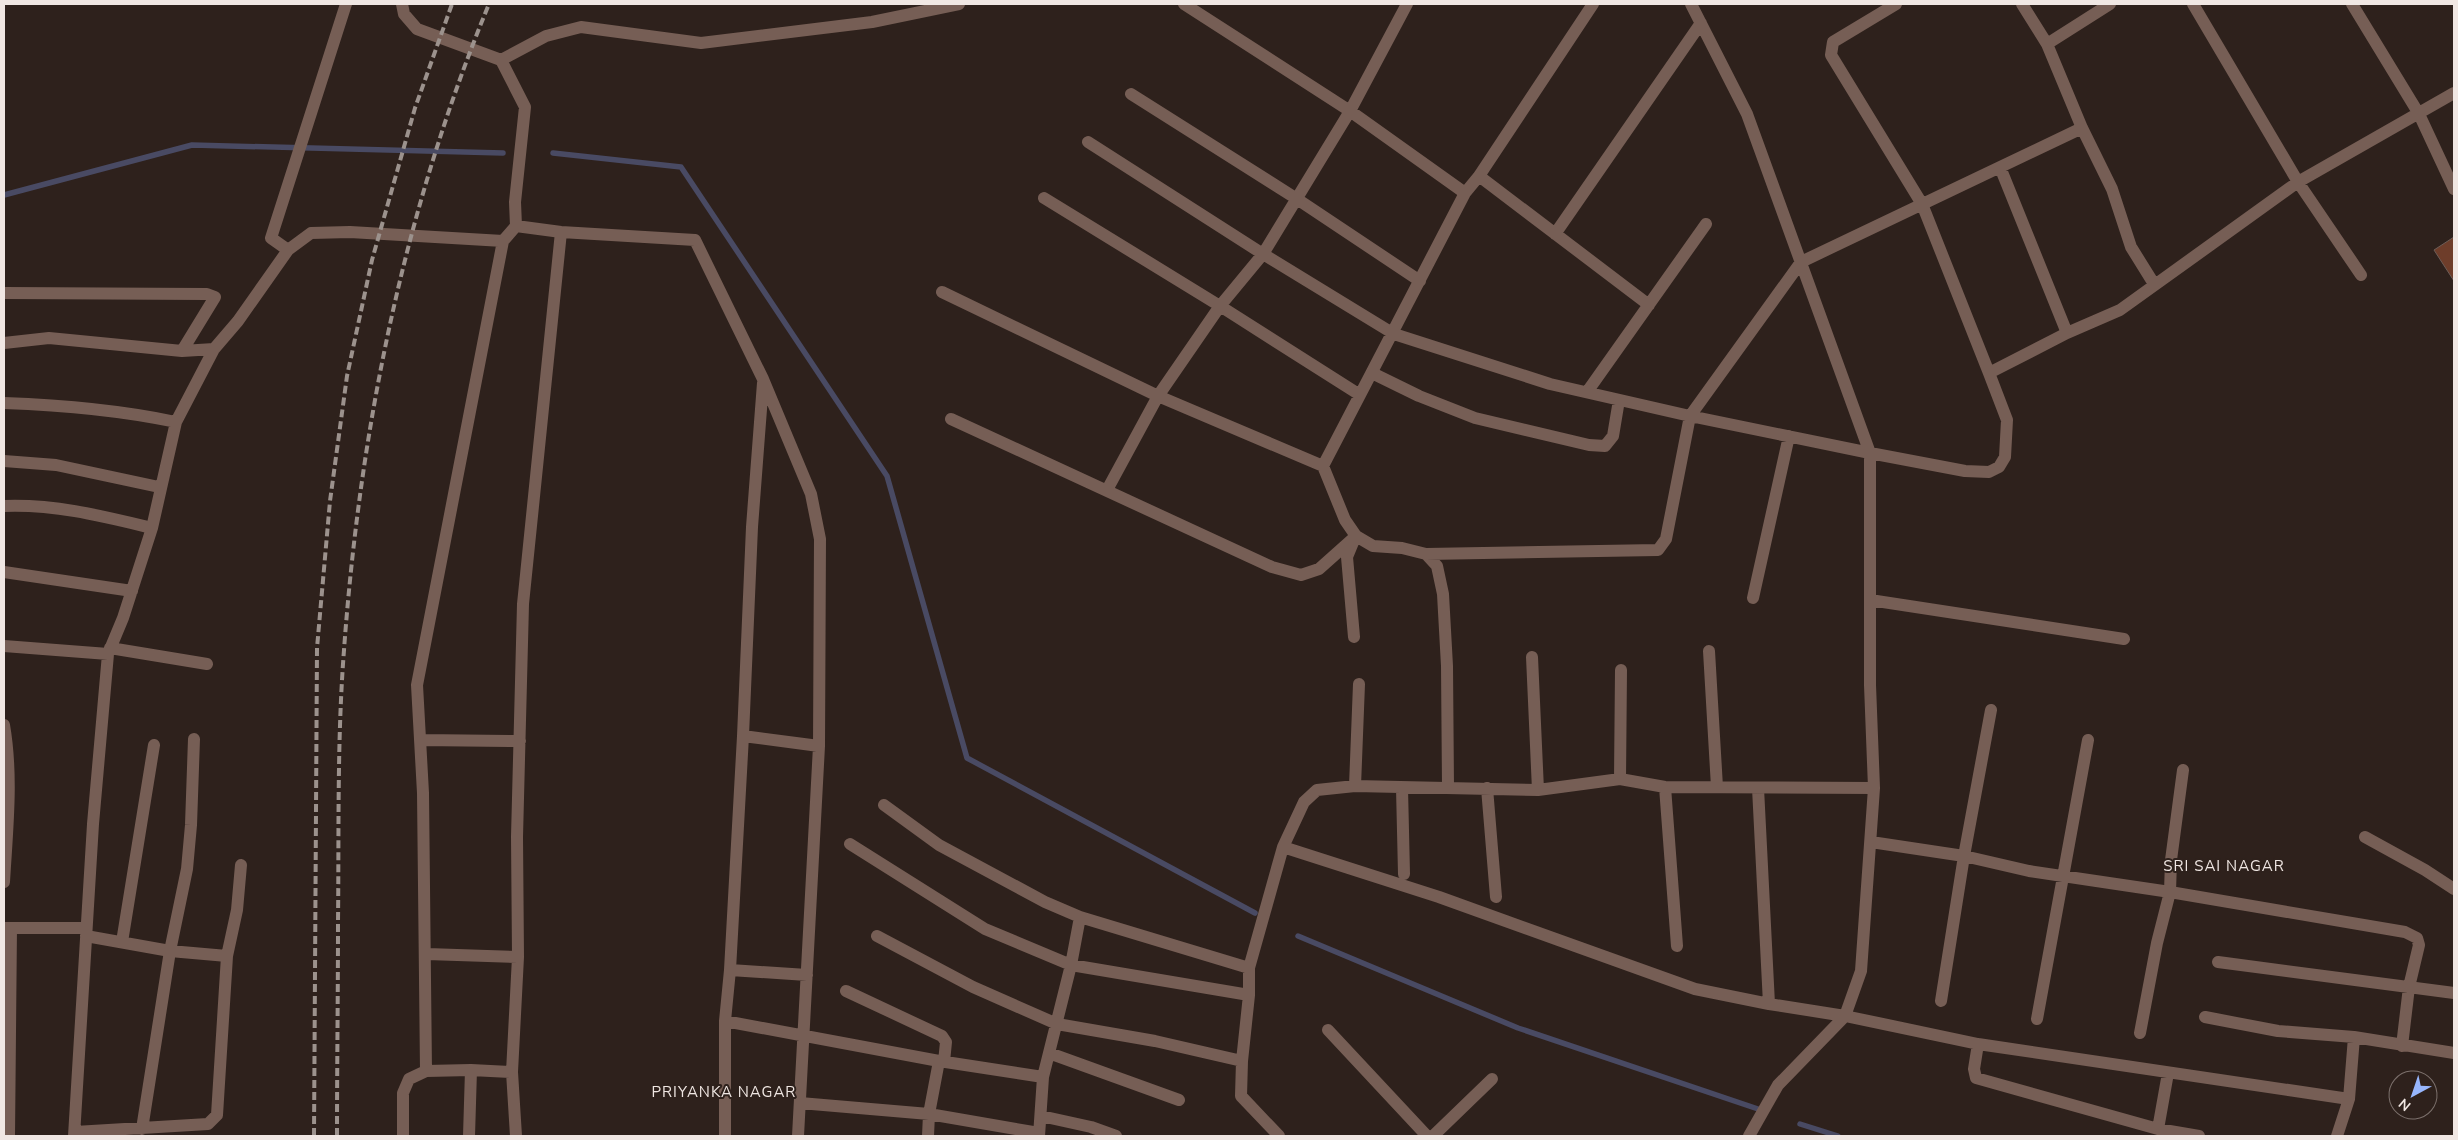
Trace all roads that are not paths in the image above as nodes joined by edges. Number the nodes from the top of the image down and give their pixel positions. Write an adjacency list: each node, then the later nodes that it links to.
1 (346, 4): 35 (street)
2 (402, 4): 15 (street)
3 (959, 4): 15 (street)
4 (1184, 4): 18 (street)
5 (1407, 4): 18 (street)
6 (1593, 4): 23 (street)
7 (1691, 4): 13 (street)
8 (1896, 4): 29 (street)
9 (2022, 4): 14 (street)
10 (2110, 4): 14 (street)
11 (2194, 4): 24 (street)
12 (2352, 4): 19 (street)
13 (1701, 23): 33 (street); 37 (street)
14 (2047, 44): 20 (street)
15 (501, 60): 31 (street)
16 (2454, 93): 19 (street)
17 (1131, 94): 28 (street)
18 (1350, 111): 26 (street); 28 (street)
19 (2420, 114): 24 (street); 25 (street)
20 (2082, 128): 22 (street); 40 (street)
21 (1088, 142): 36 (street)
22 (2000, 166): 29 (street); 45 (street)
23 (1479, 176): 26 (street); 33 (street)
24 (2298, 182): 38 (street); 40 (street)
25 (2454, 189)
26 (1465, 193): 39 (street)
27 (1044, 198): 44 (street)
28 (1297, 198): 36 (street); 39 (street)
29 (1922, 204): 37 (street); 51 (street)
30 (1706, 224): 43 (street)
31 (516, 226): 32 (street); 34 (street)
32 (561, 232): 52 (street); 90 (street)
33 (1555, 234): 43 (street)
34 (503, 241): 35 (street); 88 (street)
35 (288, 250): 48 (street)
36 (1263, 254): 44 (street); 46 (street)
37 (1801, 262): 58 (street); 62 (street)
38 (2361, 274)
39 (1420, 281): 46 (street)
40 (2154, 284): 45 (street)
41 (942, 292): 55 (street)
42 (4, 293): 49 (street)
43 (1649, 305): 53 (street)
44 (1220, 306): 54 (street); 55 (street)
45 (2067, 333): 51 (street)
46 (1394, 334): 50 (street); 53 (street)
47 (4, 343): 49 (street)
48 (214, 349): 49 (street); 60 (street)
49 (182, 351)
50 (1372, 373): 54 (street); 56 (street)
51 (1990, 373): 62 (street)
52 (763, 379): 86 (street); 92 (street)
53 (1586, 392): 56 (street)
54 (1360, 395): 64 (street)
55 (1158, 396): 64 (street); 66 (street)
56 (1619, 400): 58 (street)
57 (4, 403): 60 (street)
58 (1690, 416): 61 (street); 70 (street)
59 (951, 419): 66 (street)
60 (176, 422): 65 (street)
61 (1789, 436): 62 (street); 73 (street)
62 (1870, 453): 74 (street)
63 (4, 461): 65 (street)
64 (1323, 466): 69 (street)
65 (159, 487): 68 (street)
66 (1107, 490): 69 (street)
67 (4, 506): 68 (street)
68 (152, 528): 72 (street)
69 (1356, 536): 70 (street); 75 (street)
70 (1426, 554): 96 (street)
71 (4, 572): 72 (street)
72 (132, 591): 78 (street)
73 (1752, 598)
74 (1870, 600): 76 (street); 102 (street)
75 (1354, 637)
76 (2124, 639)
77 (4, 646): 78 (street)
78 (109, 651): 81 (street); 119 (street)
79 (1709, 651): 98 (street)
80 (1532, 657): 103 (street)
81 (207, 664)
82 (1621, 670): 94 (street)
83 (1359, 684): 95 (street)
84 (1992, 710): 109 (street)
85 (4, 725): 113 (street)
86 (743, 736): 92 (street); 130 (street)
87 (194, 739): 123 (street)
88 (420, 740): 90 (street); 124 (street)
89 (2088, 740): 112 (street)
90 (520, 741): 126 (street)
91 (154, 745): 121 (street)
92 (818, 746): 131 (street)
93 (2183, 770): 115 (street)
94 (1620, 780): 97 (street); 103 (street)
95 (1355, 786): 99 (street); 108 (street)
96 (1448, 787): 99 (street); 100 (street)
97 (1665, 787): 98 (street); 122 (street)
98 (1717, 787): 101 (street)
99 (1402, 788): 111 (street)
100 (1487, 788): 103 (street); 116 (street)
101 (1758, 788): 102 (street); 137 (street)
102 (1874, 788): 106 (street)
103 (1538, 790)
104 (884, 805): 117 (street)
105 (2365, 837): 114 (street)
106 (1872, 842): 109 (street); 138 (street)
107 (850, 844): 128 (street)
108 (1284, 847): 129 (street); 137 (street)
109 (1964, 856): 112 (street); 136 (street)
110 (241, 865): 125 (street)
111 (1404, 874)
112 (2062, 874): 115 (street); 140 (street)
113 (4, 882)
114 (2454, 889)
115 (2170, 892): 132 (street); 144 (street)
116 (1496, 897)
117 (1080, 917): 128 (street); 129 (street)
118 (8, 928): 119 (street); 168 (street)
119 (86, 932): 121 (street); 166 (street)
120 (877, 936): 142 (street)
121 (122, 942): 123 (street)
122 (1677, 946)
123 (170, 950): 125 (street); 164 (street)
124 (427, 954): 126 (street); 154 (street)
125 (227, 956): 164 (street)
126 (518, 957): 155 (street)
127 (2218, 962): 132 (street)
128 (1071, 965): 135 (street); 142 (street)
129 (1249, 968): 135 (street)
130 (730, 970): 131 (street); 141 (street)
131 (807, 975): 145 (street)
132 (2409, 987): 134 (street); 148 (street)
133 (846, 991): 151 (street)
134 (2454, 994)
135 (1249, 995): 152 (street)
136 (1941, 1001)
137 (1769, 1004): 138 (street)
138 (1845, 1016): 147 (street); 179 (street)
139 (2205, 1017): 146 (street)
140 (2037, 1019)
141 (725, 1021): 145 (street); 172 (street)
142 (1057, 1024): 149 (street); 152 (street)
143 (1328, 1030): 177 (street)
144 (2140, 1033)
145 (802, 1034): 151 (street); 161 (street)
146 (2354, 1037): 148 (street); 159 (street)
147 (1978, 1044): 156 (street); 165 (street)
148 (2402, 1046): 150 (street)
149 (1049, 1053): 157 (street); 160 (street)
150 (2454, 1053)
151 (942, 1061): 157 (street); 162 (street)
152 (1242, 1061): 176 (street)
153 (471, 1070): 154 (street); 155 (street); 170 (street)
154 (426, 1071): 169 (street)
155 (512, 1072): 171 (street)
156 (2168, 1073): 159 (street); 165 (street)
157 (1043, 1077): 163 (street)
158 (1492, 1079): 178 (street)
159 (2349, 1099): 181 (street)
160 (1179, 1100)
161 (800, 1103): 162 (street); 173 (street)
162 (929, 1114): 167 (street); 174 (street)
163 (1041, 1116): 167 (street); 175 (street)
164 (142, 1129): 166 (street)
165 (2158, 1129): 180 (street)
166 (74, 1134)
167 (1039, 1135)
168 (9, 1136)
169 (404, 1136)
170 (470, 1136)
171 (516, 1136)
172 (725, 1136)
173 (798, 1136)
174 (928, 1136)
175 (1116, 1136)
176 (1279, 1136)
177 (1427, 1136)
178 (1432, 1136)
179 (1749, 1136)
180 (2199, 1136)
181 (2337, 1136)

